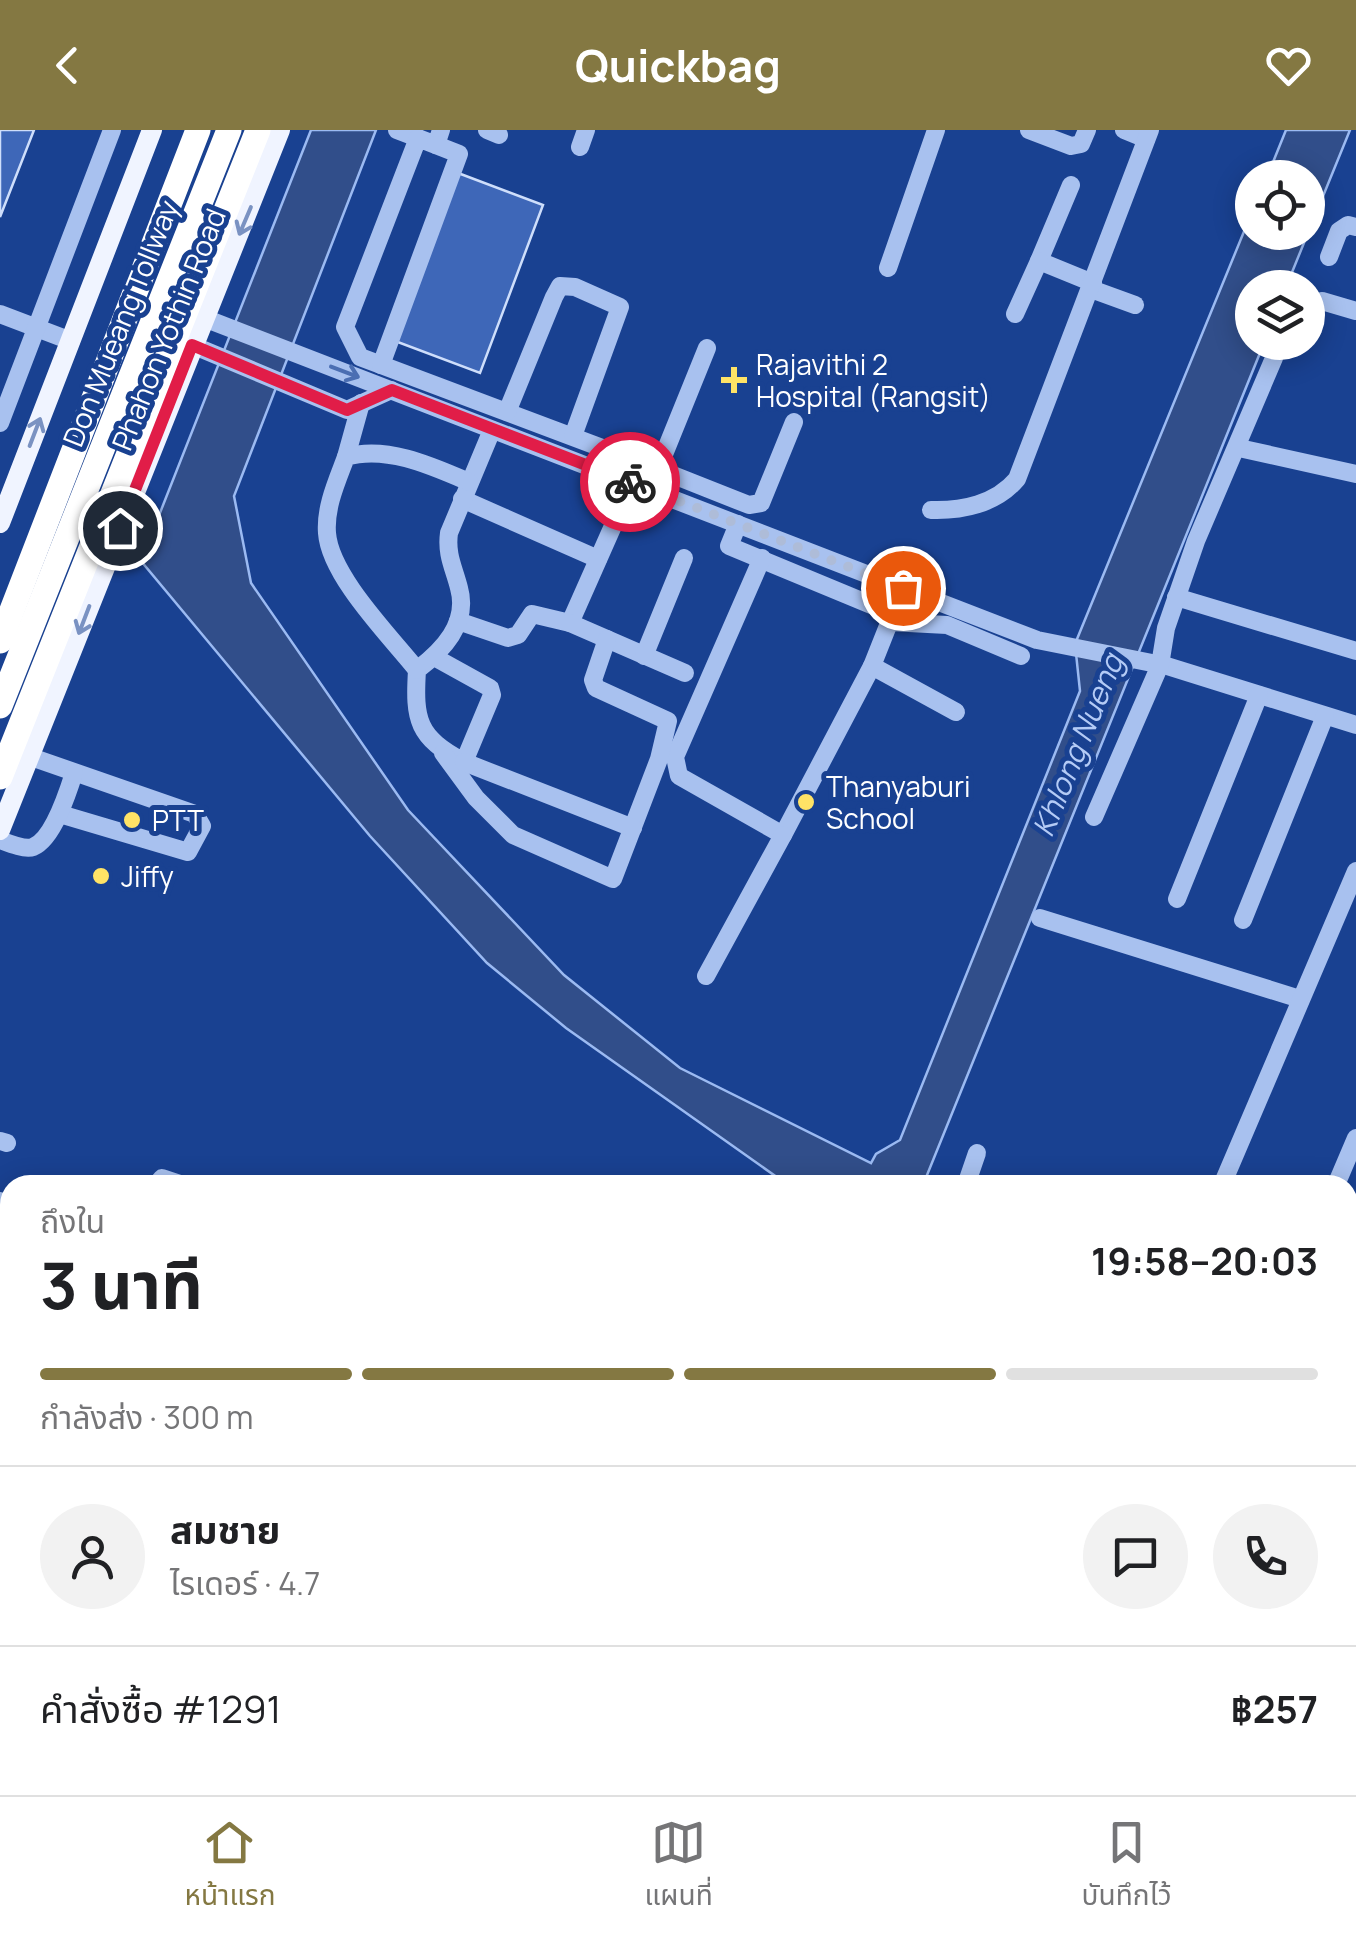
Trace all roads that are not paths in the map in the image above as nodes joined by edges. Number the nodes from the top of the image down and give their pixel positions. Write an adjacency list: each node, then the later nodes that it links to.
1 (112, 130): 26 (street)
2 (152, 130): 27 (main road)
3 (197, 130): 56 (highway, Don Mueang Tollway)
4 (229, 130): 67 (highway, Don Mueang Tollway)
5 (262, 130): 75 (highway, Phahon Yothin Road)
6 (280, 130): 25 (main road, Phahon Yothin Road, one-way to 25)
7 (398, 130): 13 (street)
8 (936, 130): 18 (street)
9 (1030, 130): 10 (street)
10 (1088, 130)
11 (1124, 130): 12 (street)
12 (1148, 135): 19 (street)
13 (432, 138): 31 (street); 31 (street)
14 (1071, 185): 17 (street)
15 (1356, 228): 16 (street)
16 (1329, 257)
17 (1039, 261): 19 (street); 24 (street)
18 (888, 268)
19 (1092, 286): 21 (street); 45 (street)
20 (1325, 302): 22 (street)
21 (1135, 304)
22 (1356, 312)
23 (0, 314): 26 (street)
24 (1015, 314)
25 (204, 318): 28 (main road, Phahon Yothin Road); 32 (street, one-way to 32)
26 (36, 328): 27 (street); 36 (street)
27 (71, 341): 46 (main road, one-way to 27)
28 (192, 345): 33 (street); 72 (main road, Phahon Yothin Road, one-way to 72)
29 (707, 348): 41 (street)
30 (1273, 360): 39 (street)
31 (380, 365): 34 (street)
32 (392, 390): 33 (street); 37 (street)
33 (362, 403): 40 (street)
34 (507, 412): 38 (street); 38 (street)
35 (794, 422): 41 (street)
36 (0, 423)
37 (492, 430): 43 (street); 44 (street)
38 (573, 436): 41 (street)
39 (1239, 448): 42 (street); 52 (street)
40 (346, 458): 44 (street); 64 (street)
41 (658, 469)
42 (1356, 474)
43 (632, 483): 47 (street); 48 (street)
44 (466, 490): 48 (street); 54 (street)
45 (931, 510)
46 (0, 523)
47 (738, 524): 50 (street); 51 (street)
48 (598, 558): 55 (street)
49 (684, 558): 59 (street)
50 (762, 558): 53 (street); 80 (street)
51 (903, 588): 53 (street); 62 (street)
52 (1176, 597): 58 (street); 62 (street)
53 (891, 618): 60 (street); 63 (street)
54 (458, 621): 55 (street); 61 (street)
55 (570, 623): 57 (street)
56 (0, 638)
57 (607, 638): 59 (street); 78 (street)
58 (1356, 651)
59 (644, 656): 65 (street)
60 (1022, 656)
61 (434, 657): 64 (street); 73 (street)
62 (1156, 664): 66 (street); 77 (street)
63 (872, 666): 68 (street); 80 (street)
64 (417, 670): 71 (street)
65 (685, 673)
66 (1259, 695): 69 (street); 83 (street)
67 (0, 706)
68 (956, 712)
69 (1325, 716): 70 (street); 85 (street)
70 (1356, 726)
71 (440, 749): 73 (street); 78 (street)
72 (31, 757): 74 (street); 79 (main road, Phahon Yothin Road)
73 (464, 762): 78 (street)
74 (74, 773): 76 (street); 76 (street)
75 (0, 777)
76 (60, 814): 81 (street)
77 (1094, 817)
78 (633, 828)
79 (0, 830)
80 (783, 835): 86 (street)
81 (0, 840)
82 (1356, 871): 87 (street)
83 (1177, 898)
84 (1040, 918): 87 (street)
85 (1244, 920)
86 (706, 976)
87 (1300, 999): 91 (street)
88 (1356, 1138): 92 (street)
89 (977, 1153): 90 (street)
90 (969, 1175)
91 (1226, 1175)
92 (1340, 1175)

